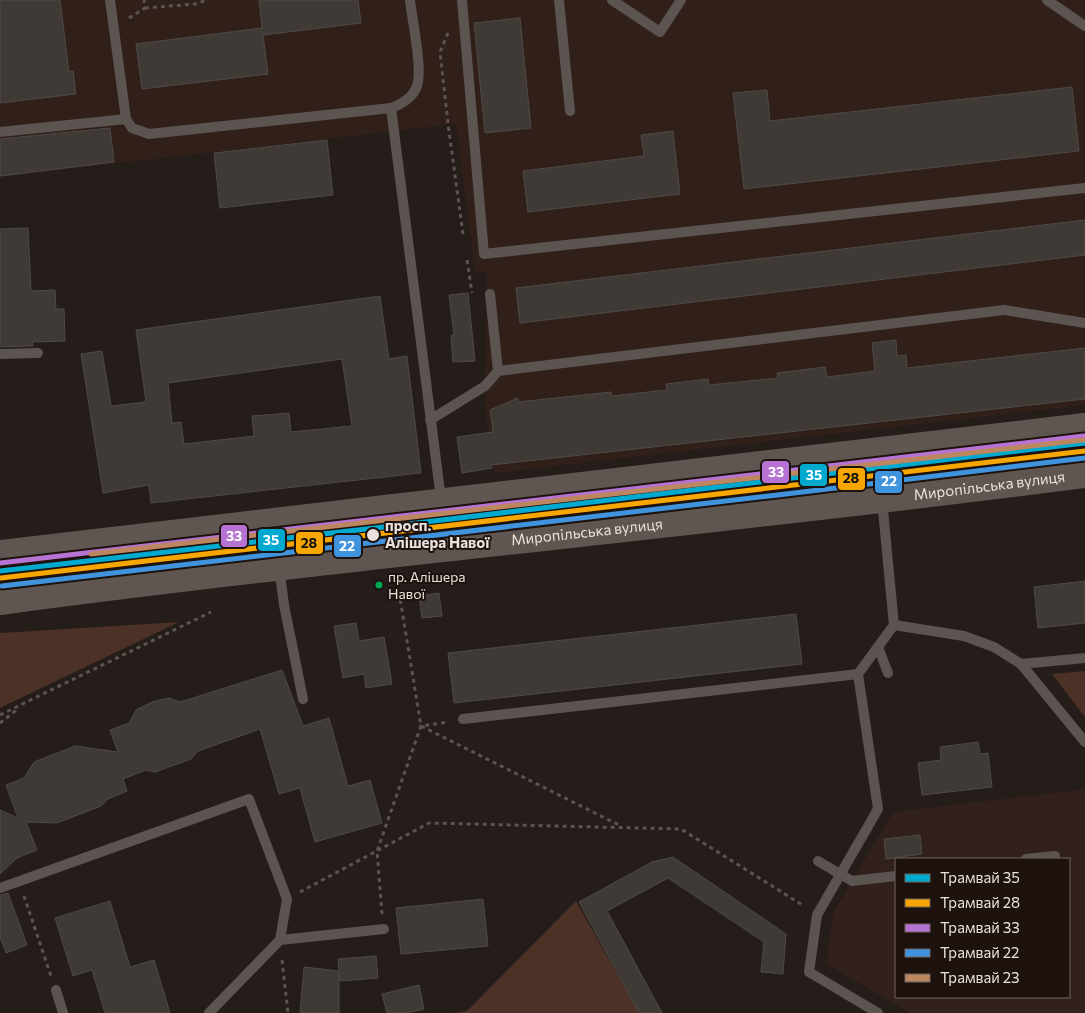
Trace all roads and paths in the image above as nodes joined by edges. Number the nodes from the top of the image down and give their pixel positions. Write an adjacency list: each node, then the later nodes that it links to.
1 (110, 0): 13 (lane)
2 (144, 0): 11 (path)
3 (207, 0): 10 (path)
4 (410, 0): 14 (lane)
5 (462, 0): 18 (lane)
6 (559, 0): 15 (lane)
7 (612, 0): 8 (lane)
8 (681, 0)
9 (1047, 0): 12 (lane)
10 (195, 2): 11 (path)
11 (145, 8): 13 (path)
12 (1085, 26)
13 (114, 28): 16 (lane)
14 (391, 108): 16 (lane); 24 (lane)
15 (570, 111)
16 (126, 119): 17 (lane)
17 (0, 132)
18 (1085, 188)
19 (490, 294): 23 (lane)
20 (1085, 323): 23 (lane)
21 (38, 353): 22 (lane)
22 (0, 354)
23 (498, 371): 24 (lane)
24 (430, 420): 28 (lane)
25 (1085, 427): 28 (street)
26 (1085, 474): 27 (street, Миропільська вулиця)
27 (882, 500): 29 (street, Миропільська вулиця); 34 (lane)
28 (442, 501): 29 (lane); 30 (street)
29 (447, 547): 31 (street, Миропільська вулиця)
30 (0, 554)
31 (279, 566): 32 (street, Миропільська вулиця); 40 (lane)
32 (0, 601)
33 (211, 612): 41 (path)
34 (894, 625): 35 (lane); 37 (lane)
35 (878, 648): 38 (lane); 39 (lane)
36 (1085, 658): 37 (lane)
37 (1021, 664): 45 (lane)
38 (888, 673)
39 (858, 674): 43 (lane); 50 (lane)
40 (303, 699)
41 (24, 703): 42 (path); 44 (path)
42 (0, 715)
43 (462, 719): 46 (path)
44 (0, 724)
45 (1085, 742)
46 (376, 851): 54 (path); 55 (path); 56 (path)
47 (1055, 856): 48 (lane)
48 (1036, 858)
49 (818, 861): 50 (lane)
50 (840, 874): 51 (lane); 55 (lane)
51 (895, 876)
52 (20, 881): 53 (lane); 54 (lane); 58 (path)
53 (0, 888)
54 (287, 899): 57 (lane)
55 (817, 914): 62 (lane)
56 (384, 929): 57 (lane)
57 (280, 940): 60 (lane); 61 (path)
58 (56, 990): 59 (lane)
59 (63, 1013)
60 (209, 1013)
61 (288, 1013)
62 (878, 1013)

